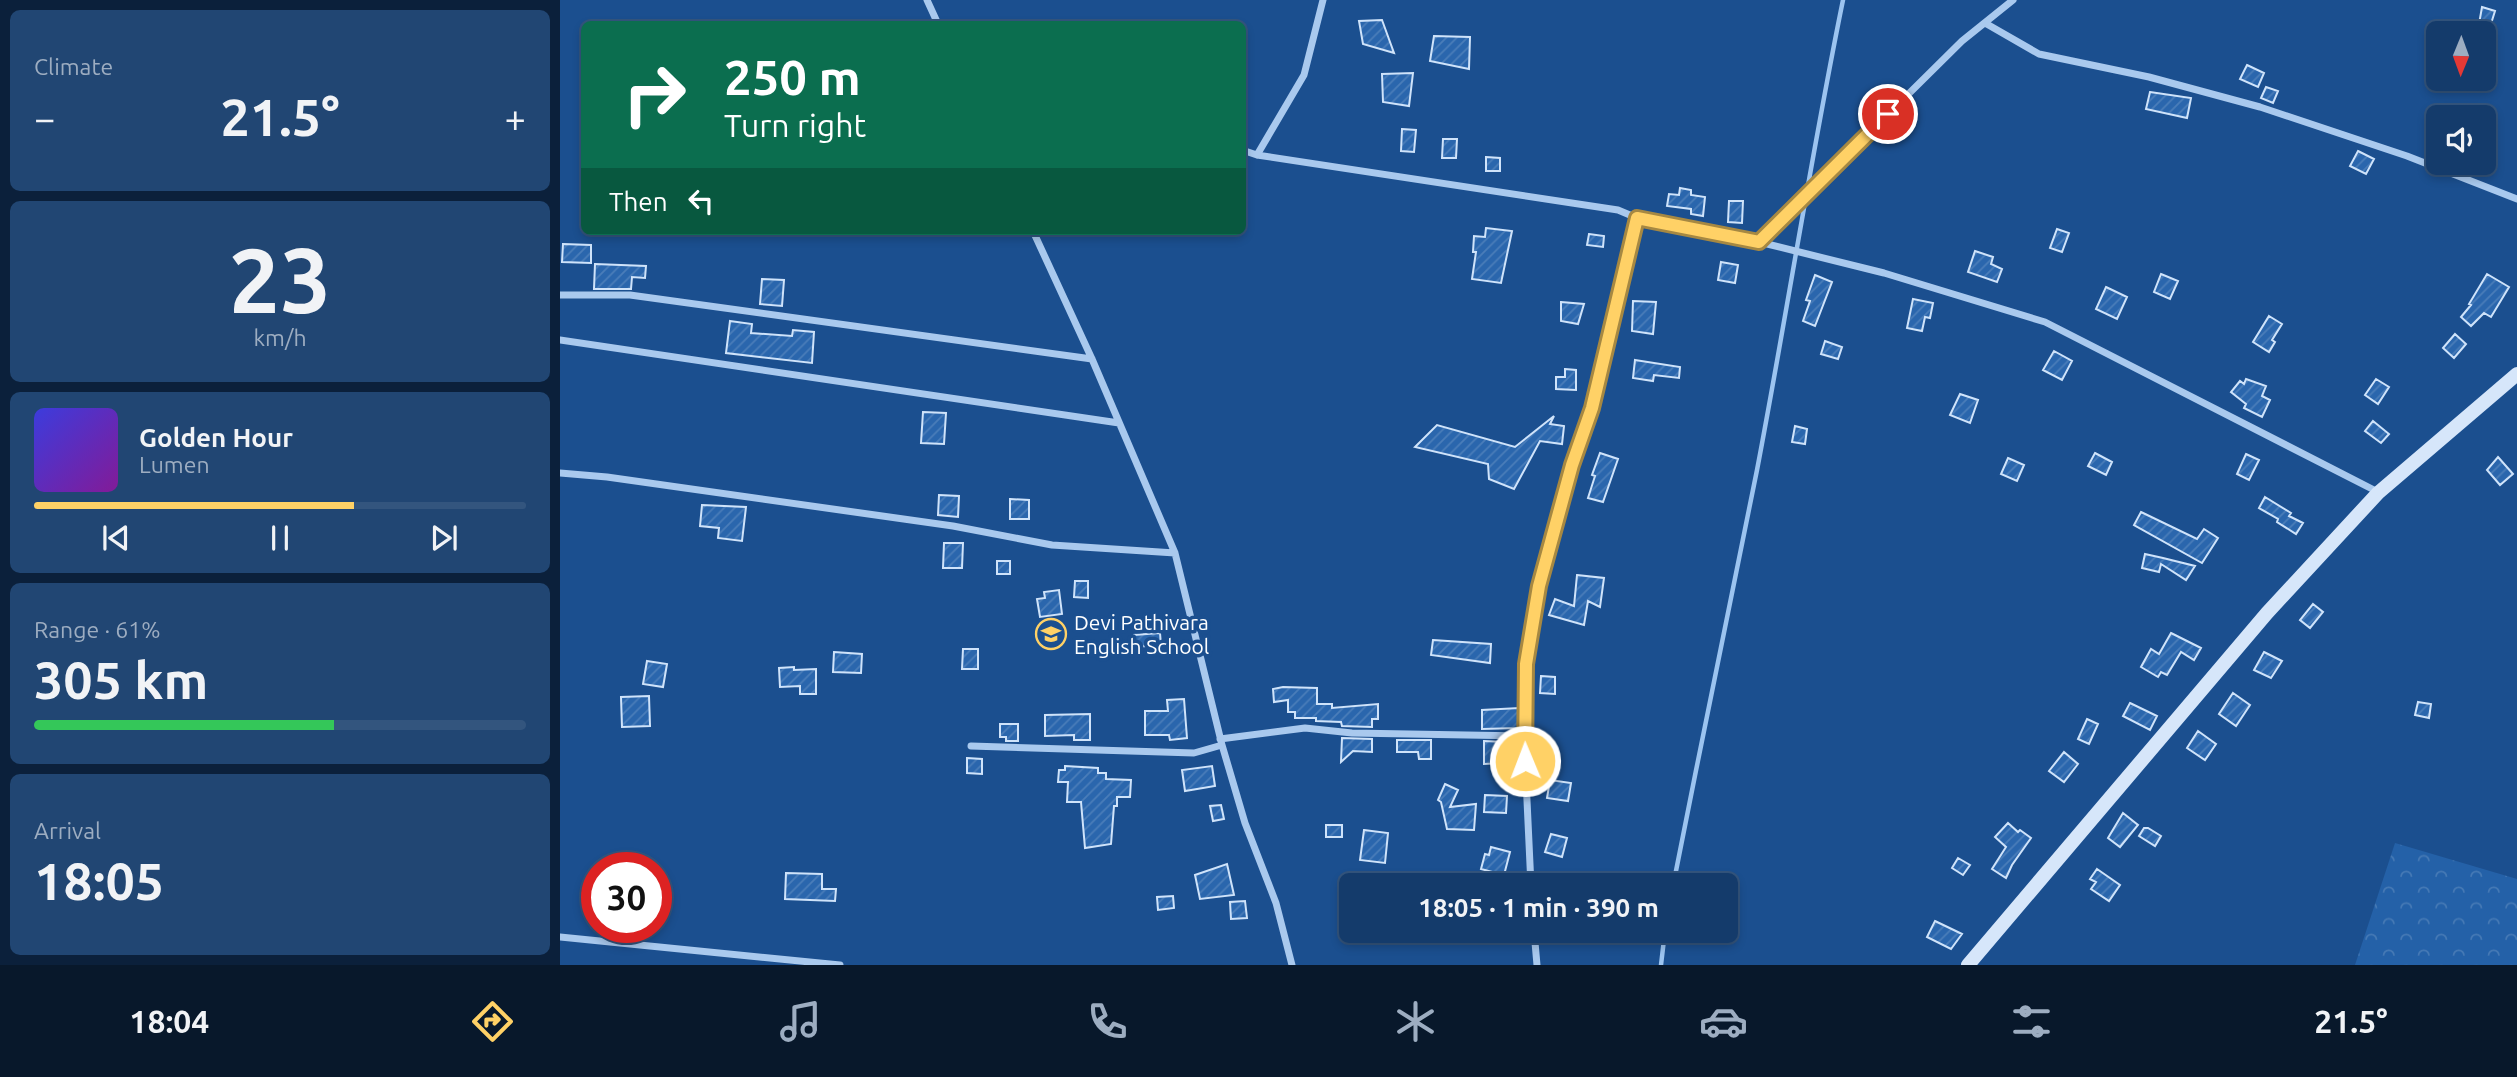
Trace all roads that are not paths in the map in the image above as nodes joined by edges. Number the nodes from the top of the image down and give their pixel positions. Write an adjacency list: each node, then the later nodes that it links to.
1 (926, 0): 4 (street)
2 (1323, 0): 7 (street)
3 (2012, 0): 5 (street)
4 (936, 21)
5 (1985, 23): 8 (street); 11 (street)
6 (1246, 151): 7 (street)
7 (1257, 155): 9 (street)
8 (2517, 199)
9 (1637, 218): 11 (street); 20 (street)
10 (1035, 235): 14 (street)
11 (1759, 242): 18 (street)
12 (560, 295): 14 (street)
13 (560, 340): 16 (street)
14 (1092, 359): 16 (street)
15 (2517, 374): 18 (street)
16 (1119, 423): 19 (street)
17 (560, 473): 19 (street)
18 (2378, 493): 29 (street)
19 (1175, 553): 21 (street)
20 (1524, 736): 21 (street); 23 (street)
21 (1221, 742): 22 (street); 27 (street)
22 (971, 746)
23 (1530, 873)
24 (560, 937): 26 (street)
25 (1535, 943): 28 (street)
26 (840, 965)
27 (1292, 965)
28 (1537, 965)
29 (1968, 965)

